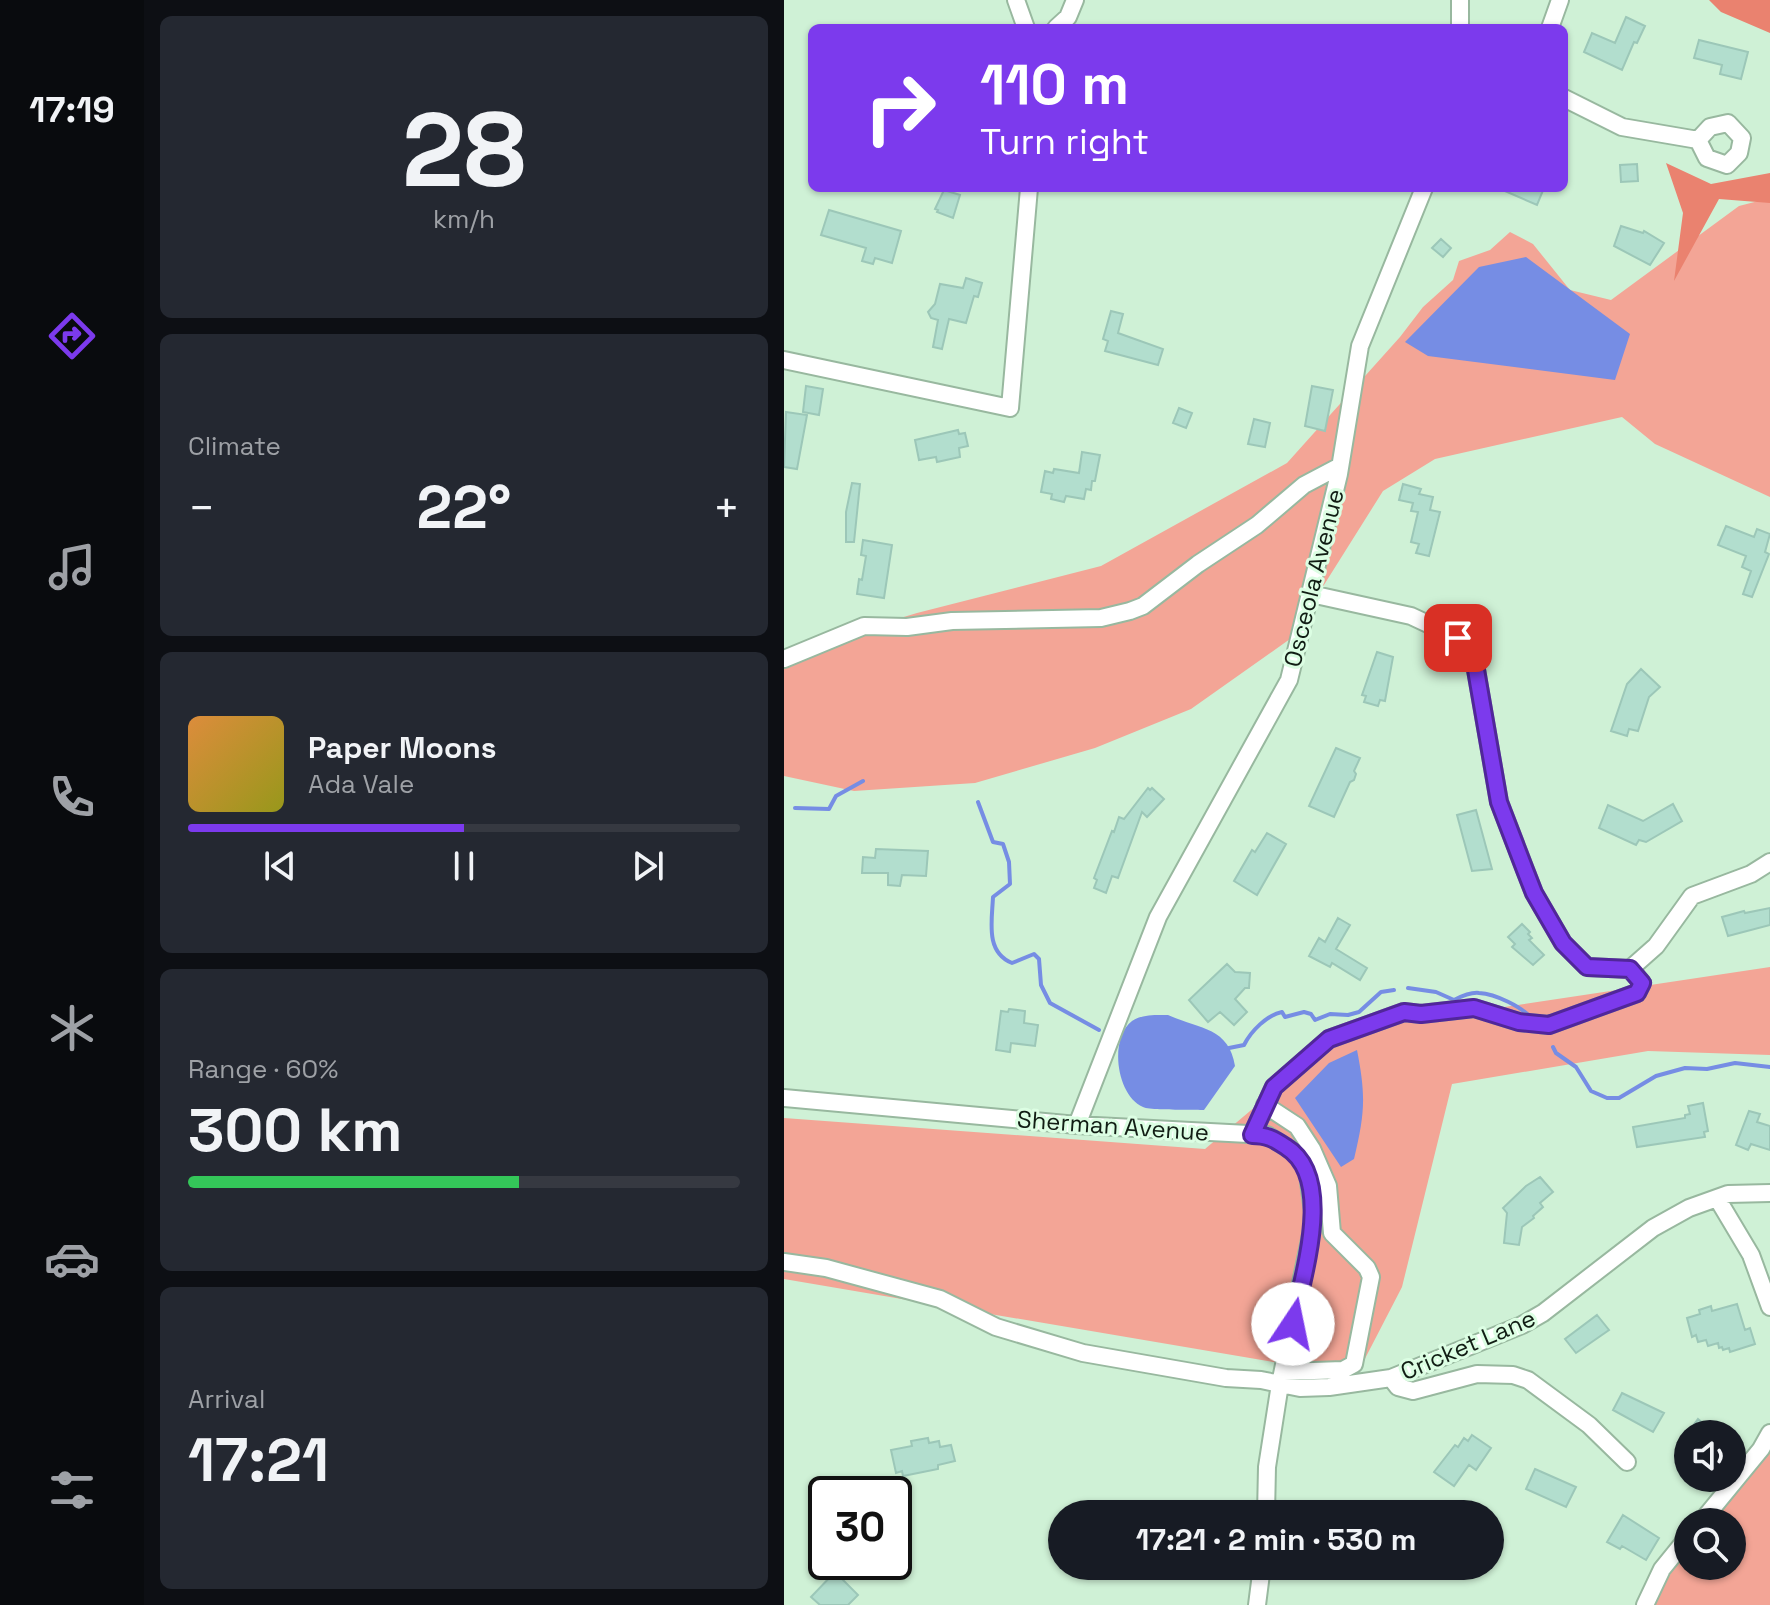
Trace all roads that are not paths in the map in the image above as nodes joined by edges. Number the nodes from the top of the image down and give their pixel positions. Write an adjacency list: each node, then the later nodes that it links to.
1 (1016, 0): 5 (street)
2 (1075, 0): 6 (street)
3 (1460, 0): 7 (street)
4 (1560, 0): 8 (street)
5 (1025, 24)
6 (1060, 24)
7 (1460, 24)
8 (1551, 24)
9 (1568, 100): 10 (street)
10 (1698, 140)
11 (1029, 192): 13 (street)
12 (1422, 192): 14 (street, Osceola Avenue)
13 (784, 360)
14 (1340, 466): 15 (street, Osceola Avenue); 16 (street)
15 (1311, 594): 18 (street); 21 (street, Osceola Avenue)
16 (784, 659)
17 (1770, 862): 18 (street)
18 (1630, 969): 20 (street)
19 (784, 1098): 21 (street, Sherman Avenue)
20 (1265, 1105): 22 (street); 27 (street)
21 (1077, 1125): 22 (street, Sherman Avenue)
22 (1252, 1135): 27 (street, Sherman Avenue)
23 (1770, 1193): 24 (street, Cricket Lane)
24 (1717, 1198): 26 (street); 28 (street, Cricket Lane)
25 (784, 1262): 27 (street)
26 (1770, 1307)
27 (1282, 1378): 28 (street, Cricket Lane); 31 (street, Sherman Avenue)
28 (1391, 1378): 30 (street)
29 (1770, 1433): 32 (street)
30 (1627, 1462)
31 (1266, 1500)
32 (1713, 1508)
33 (1674, 1554): 36 (street)
34 (1260, 1580): 35 (street)
35 (1257, 1605)
36 (1645, 1605)

